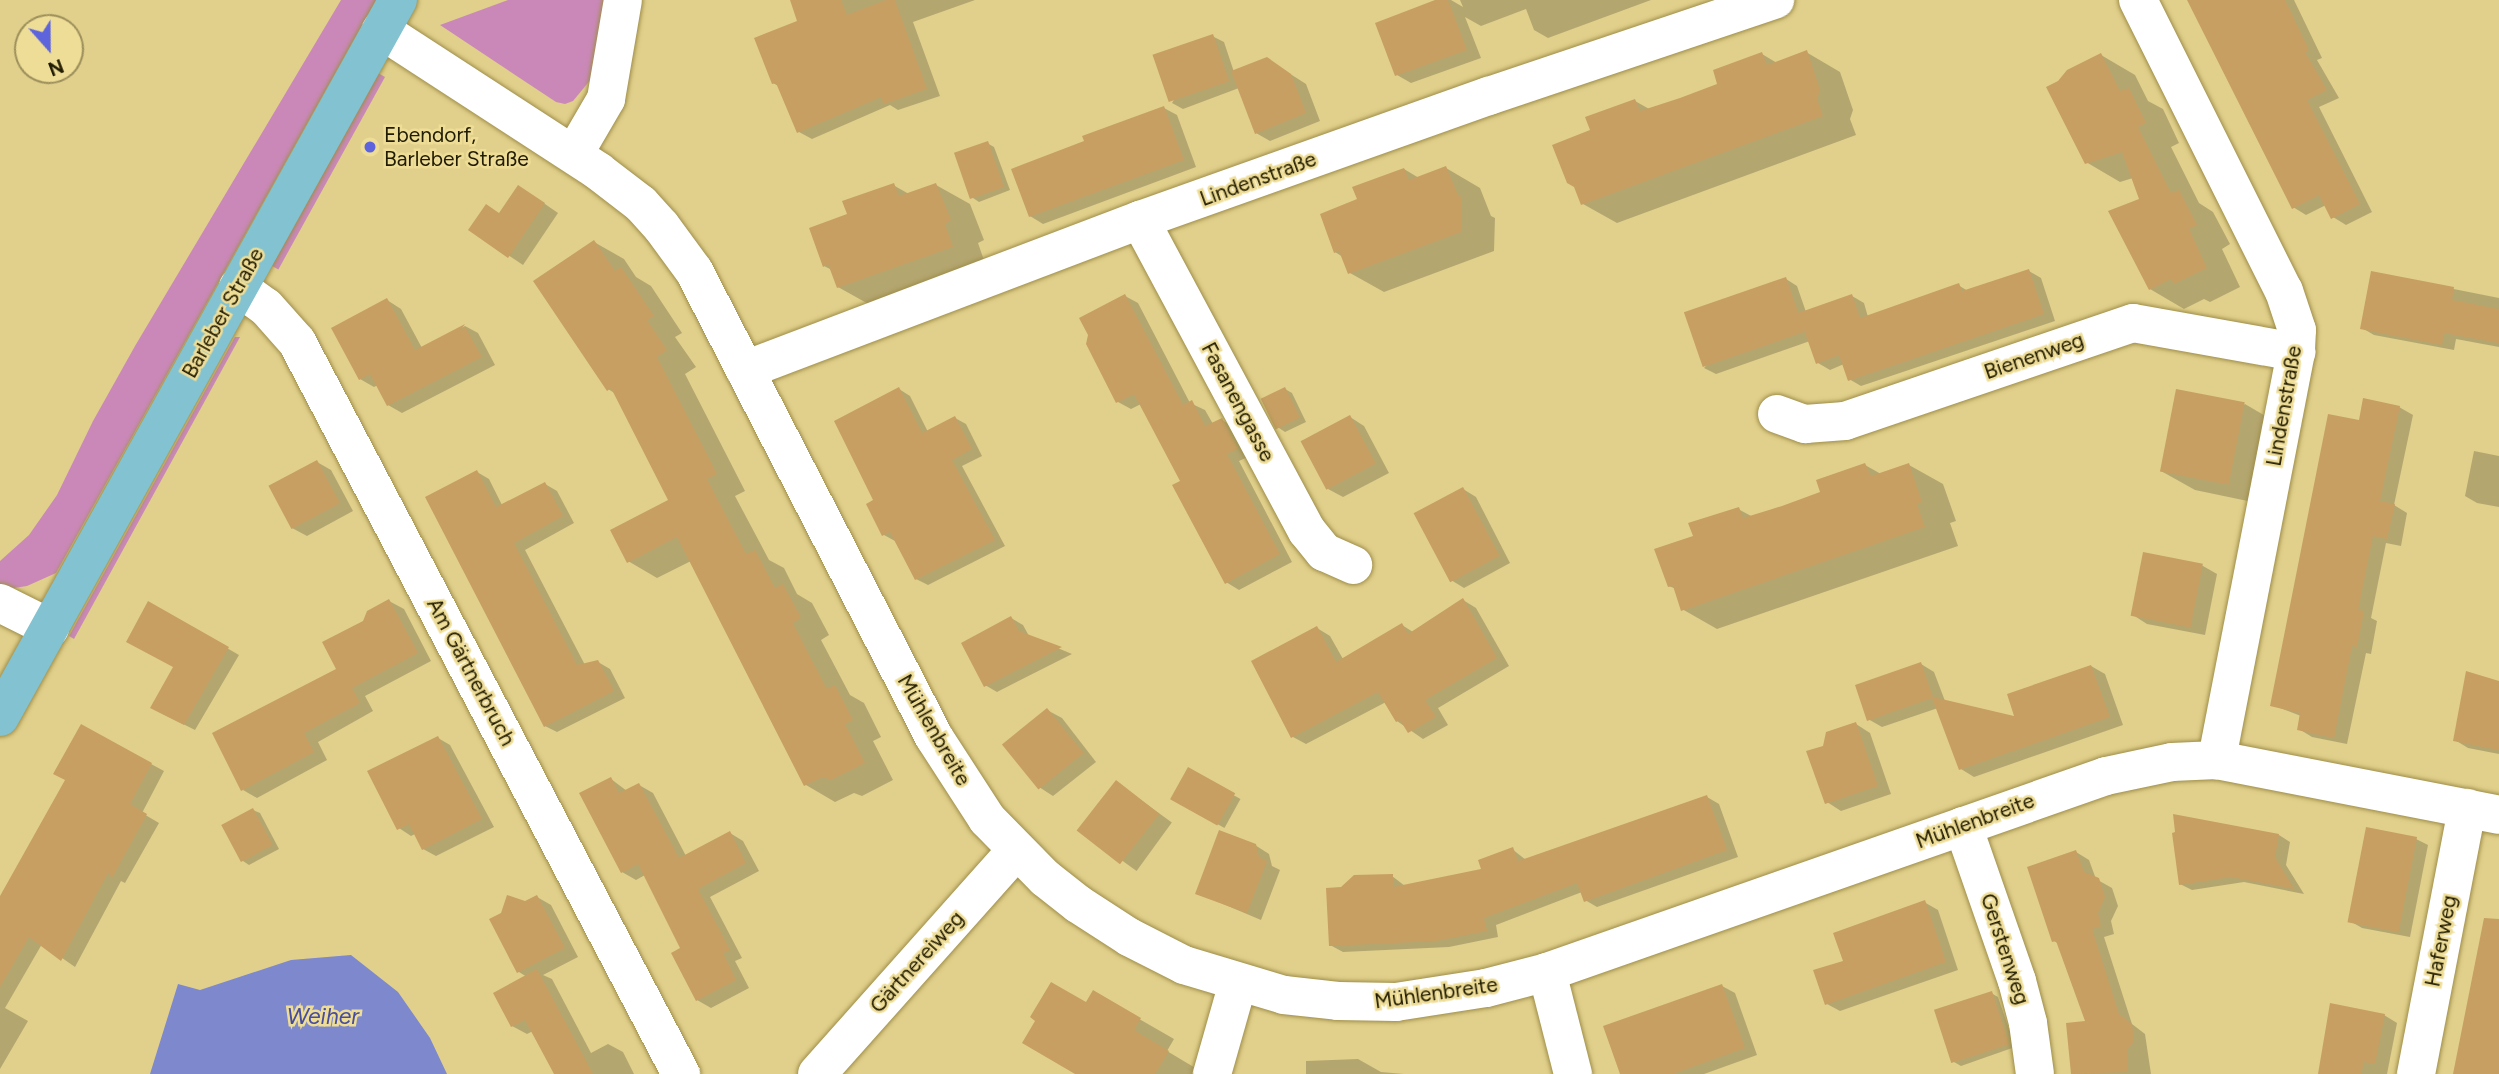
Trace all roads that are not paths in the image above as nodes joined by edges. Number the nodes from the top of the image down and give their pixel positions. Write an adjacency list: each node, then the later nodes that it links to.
1 (623, 0): 5 (street)
2 (1775, 0): 6 (street, Lindenstraße)
3 (2138, 0): 8 (street, Lindenstraße)
4 (389, 15): 5 (street, Mühlenbreite); 7 (main road, Barleber Straße)
5 (574, 155): 9 (street, Mühlenbreite)
6 (1140, 220): 9 (street, Lindenstraße); 11 (street, Fasanengasse)
7 (238, 287): 13 (main road, Barleber Straße); 21 (street, Am Gärtnerbruch)
8 (2296, 352): 10 (street, Bienenweg); 15 (street, Lindenstraße)
9 (745, 370): 18 (street, Mühlenbreite)
10 (1777, 414)
11 (1353, 565)
12 (0, 603): 13 (street)
13 (50, 628): 14 (main road, Barleber Straße)
14 (0, 717)
15 (2217, 760): 16 (street, Mühlenbreite); 17 (street, Mühlenbreite)
16 (2483, 811): 26 (street, Haferweg)
17 (1963, 826): 19 (street, Mühlenbreite); 25 (street, Gerstenweg)
18 (1016, 851): 20 (street, Mühlenbreite); 22 (street, Gärtnereiweg)
19 (1547, 972): 20 (street, Mühlenbreite); 24 (street)
20 (1238, 983): 23 (street)
21 (681, 1074)
22 (817, 1074)
23 (1212, 1074)
24 (1573, 1074)
25 (2035, 1074)
26 (2416, 1074)

